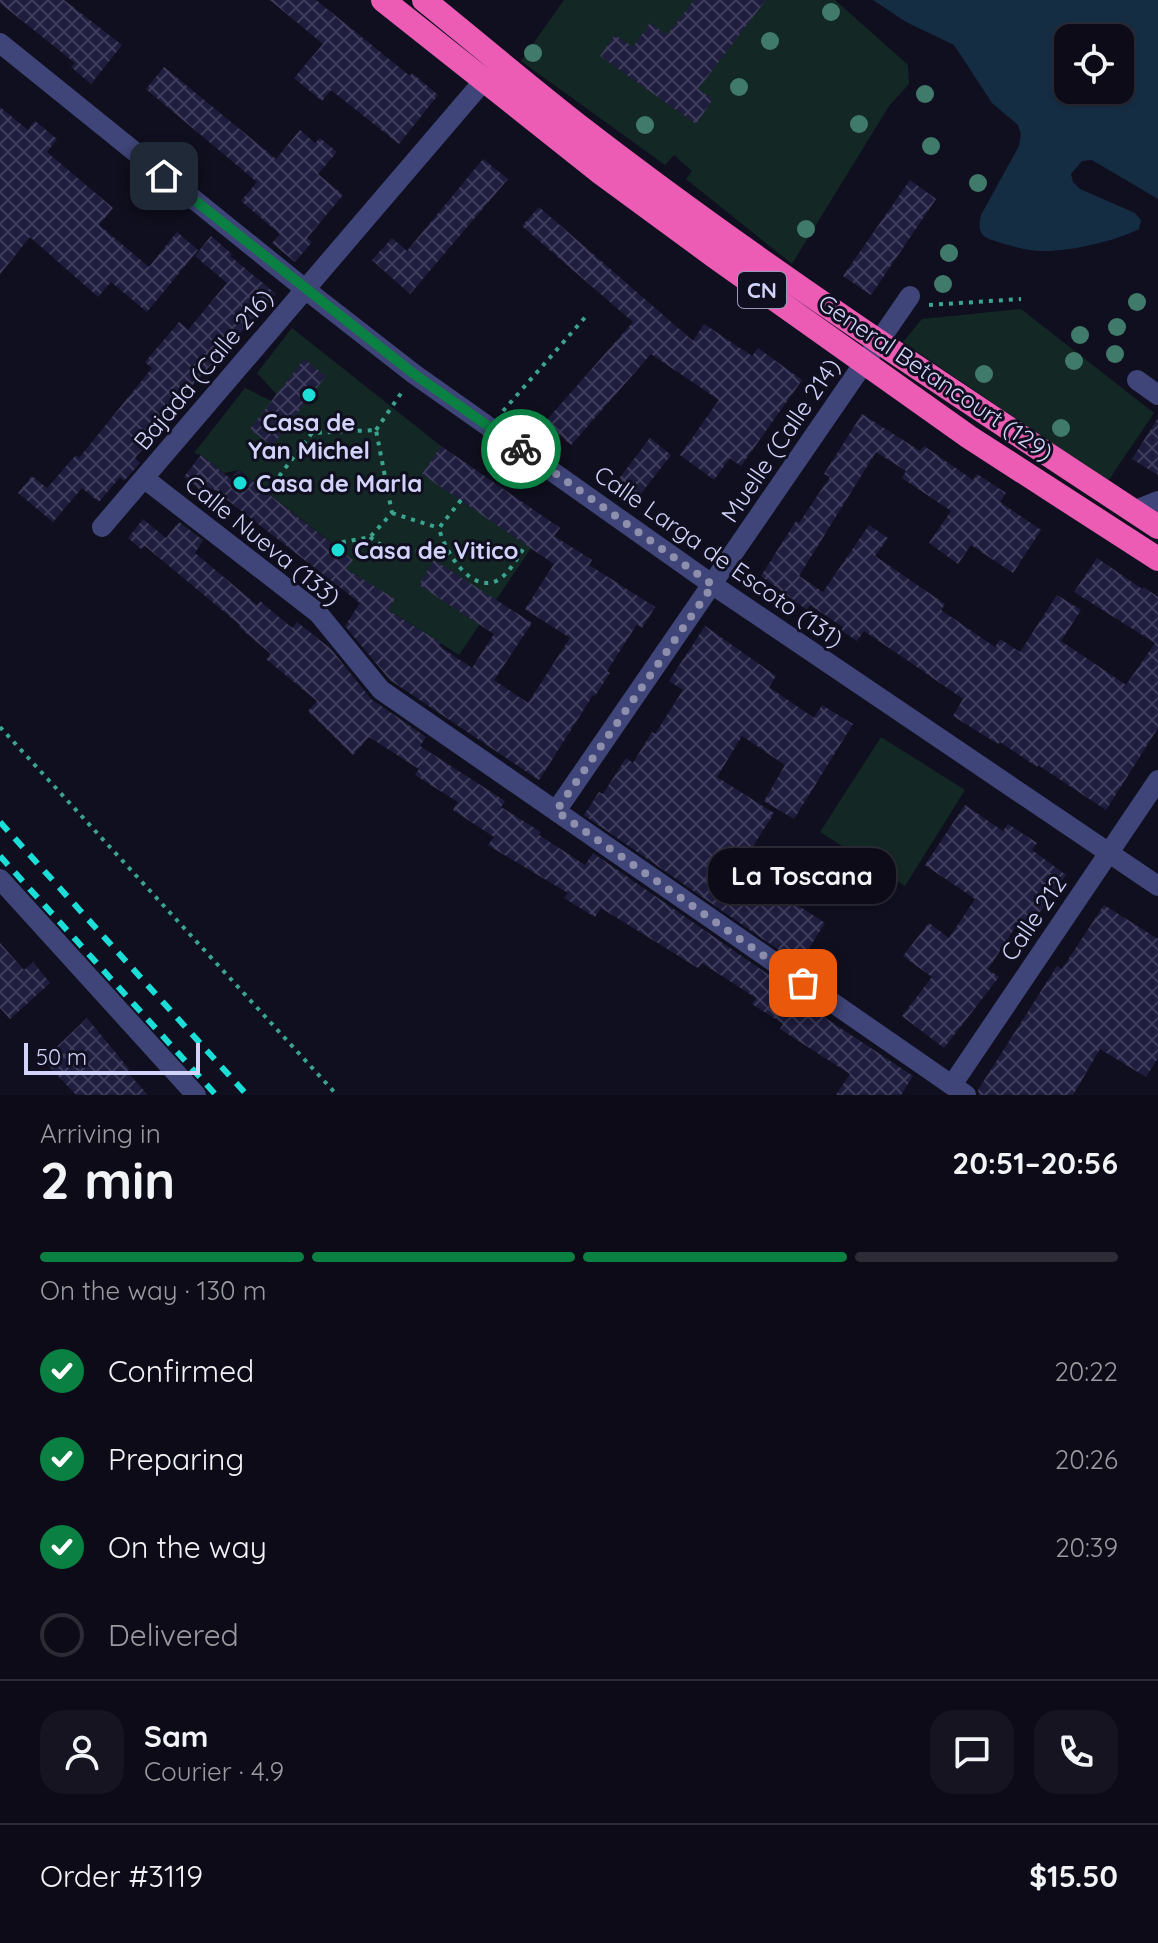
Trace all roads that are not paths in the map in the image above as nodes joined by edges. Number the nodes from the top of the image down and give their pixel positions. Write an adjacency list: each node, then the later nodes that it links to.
1 (383, 0): 5 (highway, General Betancourt (129) / CN)
2 (424, 0): 4 (highway, General Betancourt (129) / CN)
3 (0, 43): 6 (street, Calle Larga de Escoto (131))
4 (499, 62): 5 (street, Bajada (Calle 216)); 8 (highway, General Betancourt (129) / CN)
5 (484, 81): 6 (street, Bajada (Calle 216)); 9 (highway, General Betancourt (129) / CN)
6 (305, 289): 12 (street, Bajada (Calle 216)); 18 (street, Calle Larga de Escoto (131))
7 (907, 301): 8 (street, Muelle (Calle 214))
8 (877, 342): 9 (street, Muelle (Calle 214)); 14 (highway, General Betancourt (129) / CN)
9 (864, 363): 17 (highway, General Betancourt (129) / CN); 18 (street, Muelle (Calle 214))
10 (1137, 380): 11 (street)
11 (1158, 395)
12 (145, 479): 15 (street, Bajada (Calle 216)); 20 (street, Calle Nueva (133))
13 (1158, 501): 14 (street)
14 (1133, 511): 16 (highway, General Betancourt (129) / CN)
15 (102, 527)
16 (1158, 527)
17 (1158, 559)
18 (713, 585): 20 (street, Muelle (Calle 214)); 21 (street, Calle Larga de Escoto (131))
19 (1158, 780): 21 (street, Calle 212)
20 (556, 811): 24 (street, Calle Nueva (133))
21 (1107, 853): 23 (street, Calle Larga de Escoto (131)); 24 (street, Calle 212)
22 (0, 879): 25 (street)
23 (1158, 886)
24 (959, 1090)
25 (196, 1095)

